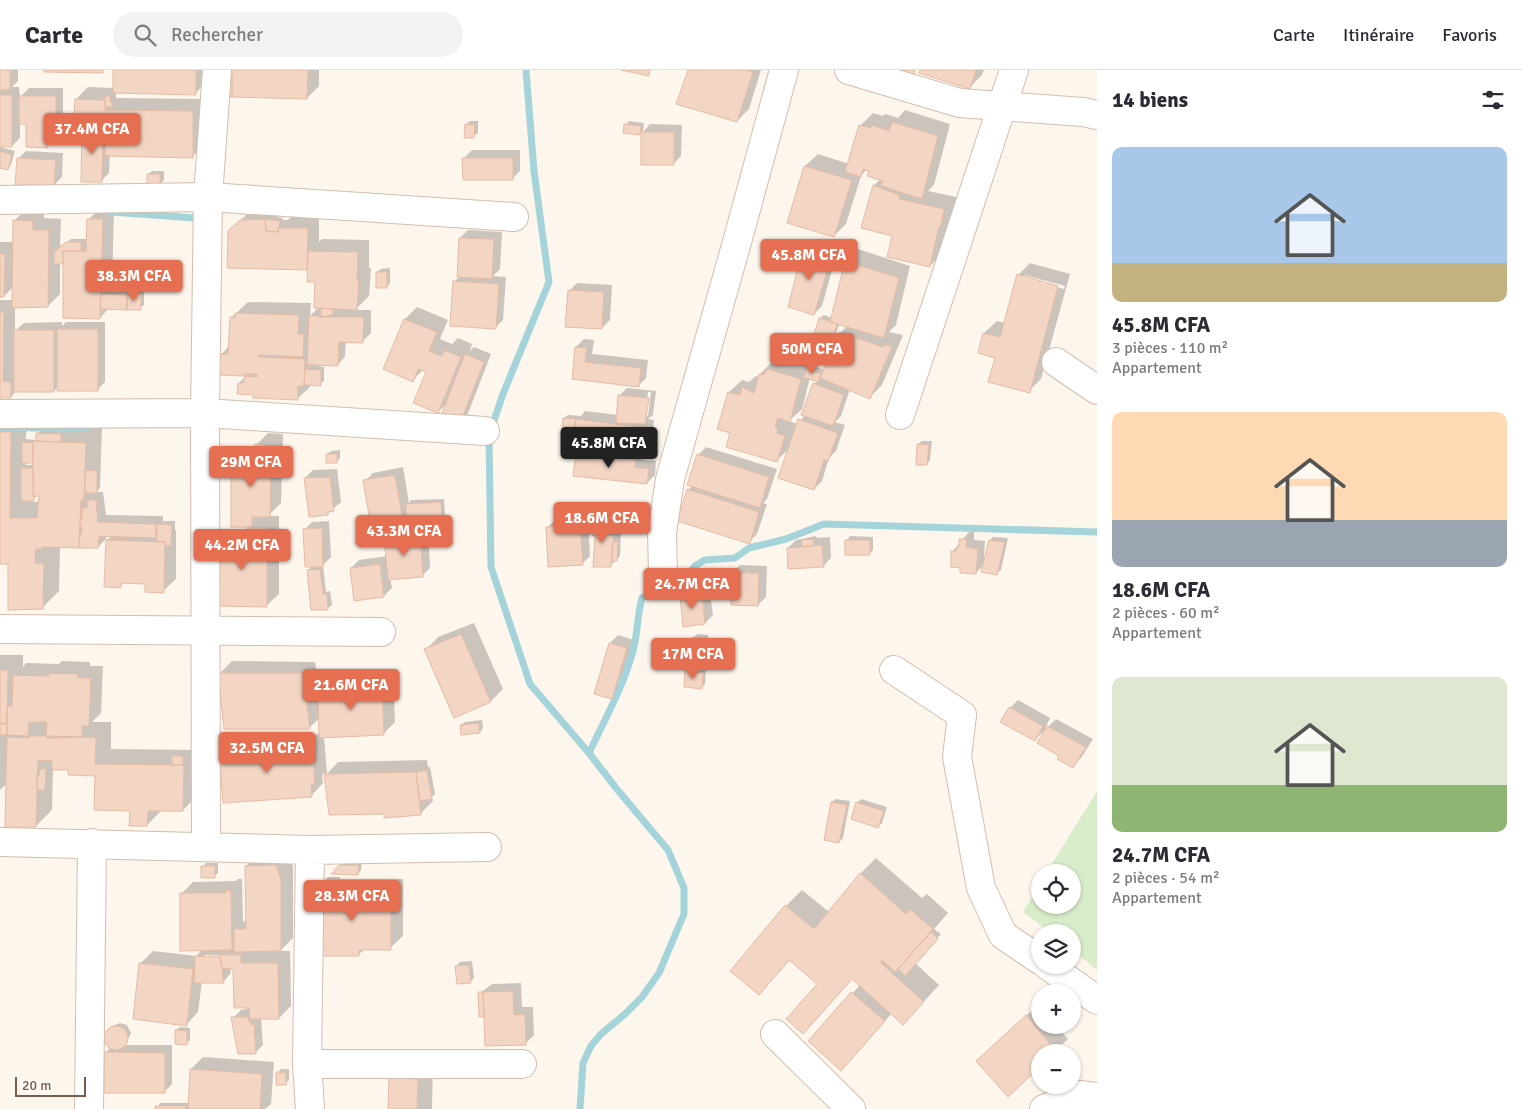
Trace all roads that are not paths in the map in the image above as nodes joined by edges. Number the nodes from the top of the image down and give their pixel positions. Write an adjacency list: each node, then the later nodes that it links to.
1 (217, 70): 7 (street)
2 (784, 70): 16 (street)
3 (849, 70): 5 (street)
4 (1014, 70): 5 (street)
5 (1004, 106): 6 (street); 14 (street)
6 (1097, 115)
7 (208, 197): 8 (street); 9 (street); 12 (street)
8 (0, 200)
9 (514, 216)
10 (1056, 362): 11 (street)
11 (1097, 390)
12 (205, 413): 13 (street); 15 (street); 18 (street)
13 (0, 414)
14 (900, 415)
15 (485, 431)
16 (663, 572)
17 (0, 629): 18 (street)
18 (206, 629): 19 (street); 23 (street)
19 (382, 632)
20 (894, 670): 26 (street)
21 (0, 842): 22 (street)
22 (92, 843): 23 (street); 33 (street)
23 (206, 847): 25 (street)
24 (487, 847): 25 (street)
25 (310, 850): 30 (street)
26 (1031, 954)
27 (1060, 974): 28 (street)
28 (1097, 1000)
29 (775, 1034): 35 (street)
30 (307, 1064): 31 (street); 34 (street)
31 (522, 1064)
32 (1097, 1097): 36 (street)
33 (89, 1109)
34 (310, 1109)
35 (851, 1109)
36 (1044, 1109)

